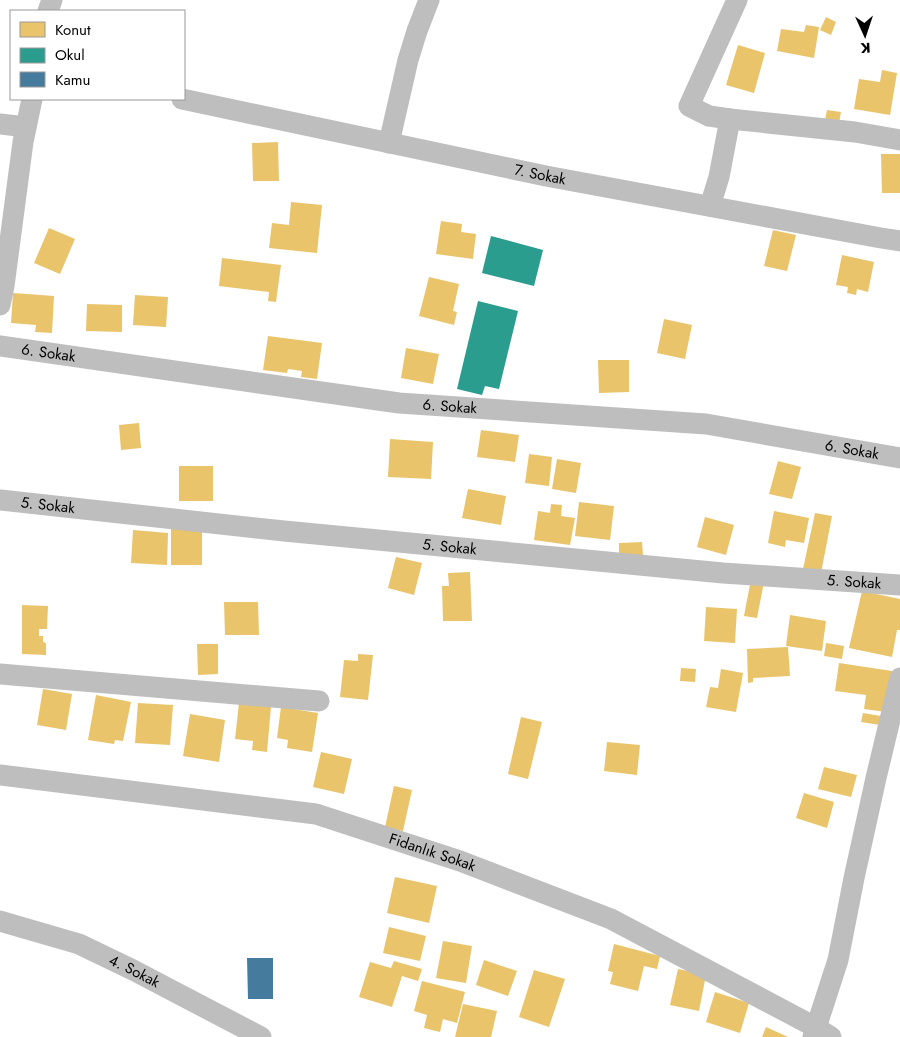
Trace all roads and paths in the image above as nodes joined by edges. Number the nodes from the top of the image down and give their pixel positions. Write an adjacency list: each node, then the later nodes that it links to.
1 (429, 0): 9 (street)
2 (737, 0): 5 (street)
3 (32, 100): 7 (street)
4 (185, 100): 9 (street, 7. Sokak)
5 (730, 118): 8 (street); 10 (street)
6 (0, 124): 7 (street)
7 (26, 127): 12 (street)
8 (900, 140)
9 (389, 143): 10 (street, 7. Sokak)
10 (710, 206): 11 (street, 7. Sokak)
11 (900, 240)
12 (0, 306)
13 (0, 346): 14 (street, 6. Sokak)
14 (900, 458)
15 (0, 500): 16 (street, 5. Sokak)
16 (900, 585)
17 (0, 674): 19 (street)
18 (900, 678): 22 (street)
19 (318, 701)
20 (0, 774): 22 (street, Fidanlık Sokak)
21 (0, 921): 23 (street, 4. Sokak)
22 (820, 1034)
23 (261, 1037)

